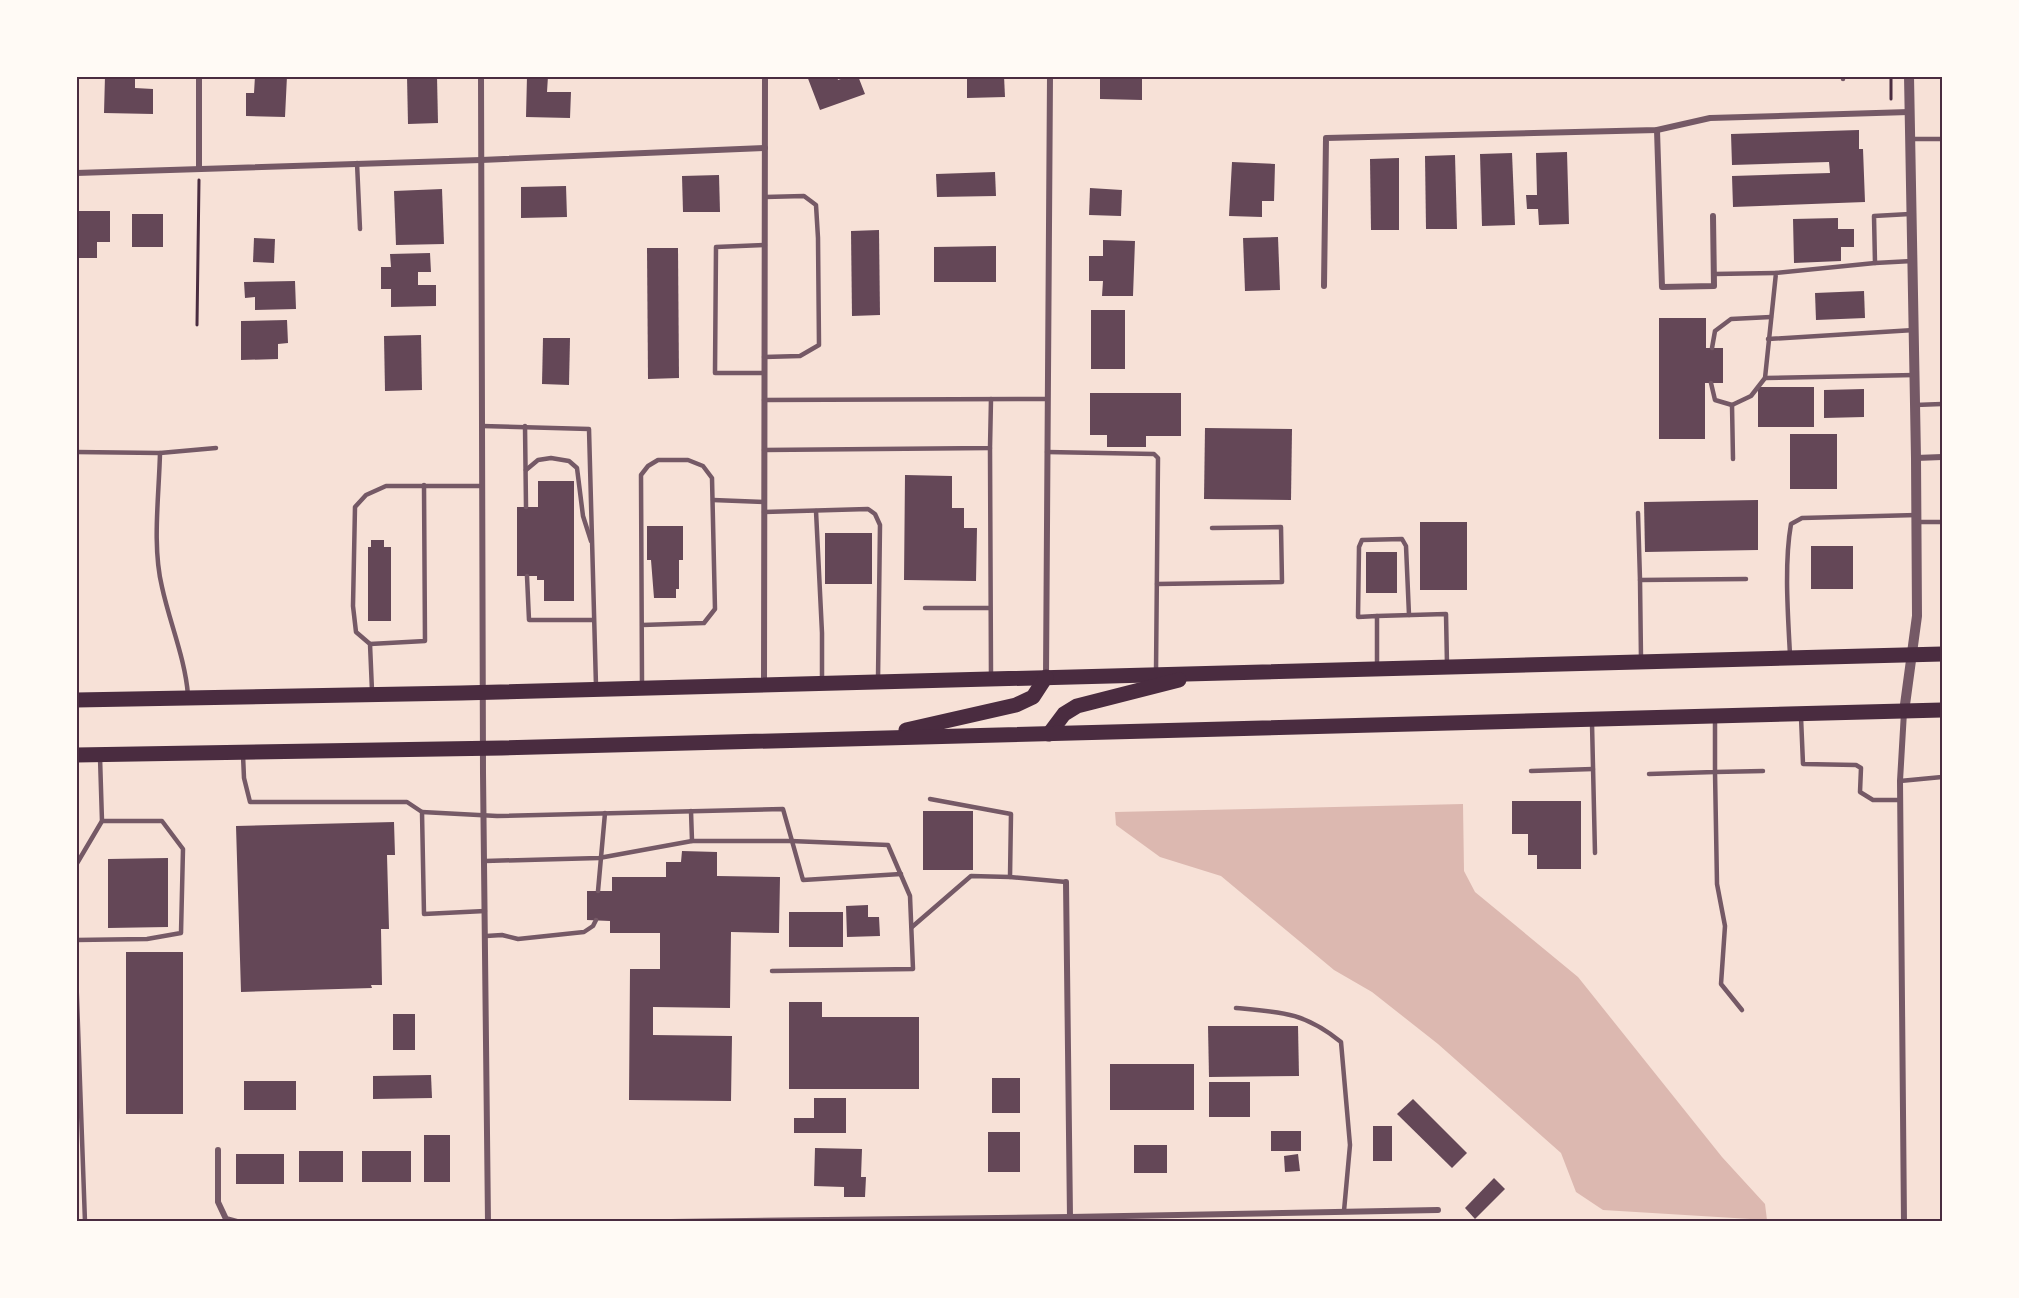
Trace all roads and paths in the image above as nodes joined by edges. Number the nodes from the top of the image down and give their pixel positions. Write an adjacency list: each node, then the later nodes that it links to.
1 (199, 76): 15 (street)
2 (481, 76): 13 (street)
3 (765, 76): 12 (street)
4 (1050, 76): 38 (street)
5 (1891, 76): 7 (path)
6 (1909, 76): 8 (street)
7 (1891, 99)
8 (1909, 112): 9 (street); 10 (street)
9 (1657, 130): 25 (street); 26 (street)
10 (1910, 139): 11 (lane); 18 (street)
11 (1942, 139)
12 (765, 148): 13 (street); 17 (street)
13 (481, 160): 14 (street); 43 (street)
14 (357, 164): 15 (street); 20 (lane)
15 (199, 168): 16 (street); 28 (path)
16 (76, 173)
17 (765, 197): 21 (street); 32 (lane)
18 (1911, 214): 22 (street); 23 (lane)
19 (1713, 216): 25 (street)
20 (360, 230)
21 (765, 245): 32 (street); 33 (lane)
22 (1912, 261): 23 (lane); 29 (street)
23 (1875, 263): 24 (lane)
24 (1776, 273): 25 (lane); 27 (lane)
25 (1714, 274)
26 (1324, 286)
27 (1771, 317): 30 (lane); 31 (lane)
28 (197, 325)
29 (1914, 330): 30 (lane); 34 (street)
30 (1768, 339): 35 (lane)
31 (1712, 348)
32 (764, 357): 33 (street)
33 (764, 373): 39 (street)
34 (1915, 375): 35 (lane); 42 (street)
35 (1765, 378): 41 (lane)
36 (1712, 383): 41 (lane)
37 (991, 399): 38 (lane); 39 (lane); 46 (lane)
38 (1047, 399): 49 (street)
39 (764, 400): 47 (street)
40 (1942, 404): 42 (lane)
41 (1732, 405): 53 (lane)
42 (1915, 405): 52 (street)
43 (482, 426): 44 (lane); 56 (street)
44 (525, 426): 54 (lane); 66 (lane)
45 (216, 448): 50 (lane)
46 (990, 448): 47 (lane); 72 (lane)
47 (764, 450): 58 (street)
48 (76, 452): 50 (lane)
49 (1047, 452): 70 (lane); 86 (street)
50 (160, 453): 95 (lane)
51 (1942, 457): 52 (street)
52 (1916, 458): 63 (street)
53 (1733, 459)
54 (526, 470): 59 (lane); 66 (lane)
55 (424, 485): 56 (lane); 77 (lane); 77 (lane)
56 (482, 486): 93 (street)
57 (713, 500): 58 (lane); 76 (lane); 76 (lane)
58 (764, 502): 61 (street)
59 (526, 507)
60 (816, 511): 61 (lane); 88 (lane); 89 (lane)
61 (764, 512): 90 (street)
62 (1638, 513): 69 (lane)
63 (1917, 518): 64 (lane); 79 (street); 80 (lane)
64 (1942, 522)
65 (1212, 528): 70 (lane)
66 (593, 547): 75 (lane)
67 (527, 576): 75 (lane)
68 (1746, 579): 69 (lane)
69 (1640, 580): 81 (lane)
70 (1157, 584): 85 (lane)
71 (925, 608): 72 (lane)
72 (990, 608): 87 (lane)
73 (1409, 615): 74 (lane); 74 (lane); 82 (lane)
74 (1377, 616): 83 (lane)
75 (593, 620): 92 (lane)
76 (642, 625): 91 (lane)
77 (370, 644): 94 (lane)
78 (1942, 654): 79 (highway)
79 (1912, 655): 80 (highway); 98 (street)
80 (1790, 658): 81 (highway)
81 (1641, 662): 82 (highway)
82 (1447, 667): 83 (highway)
83 (1377, 669): 84 (highway)
84 (1206, 674): 85 (highway); 102 (highway)
85 (1156, 675): 86 (highway)
86 (1046, 677): 87 (highway); 103 (highway)
87 (991, 679): 88 (highway)
88 (878, 681): 89 (highway)
89 (822, 683): 90 (highway)
90 (764, 684): 91 (highway)
91 (642, 687): 92 (highway)
92 (596, 688): 93 (highway)
93 (483, 691): 94 (highway); 104 (street)
94 (372, 694): 95 (highway)
95 (189, 698): 96 (highway)
96 (76, 700)
97 (1942, 710): 98 (highway)
98 (1904, 712): 99 (highway); 114 (street)
99 (1801, 715): 100 (highway); 116 (lane)
100 (1714, 717): 101 (highway); 111 (lane)
101 (1592, 720): 102 (highway); 108 (lane)
102 (1049, 734): 103 (highway)
103 (874, 738): 104 (highway)
104 (483, 748): 105 (highway); 120 (street)
105 (243, 752): 106 (highway); 118 (lane)
106 (100, 754): 107 (highway); 121 (lane)
107 (76, 755)
108 (1593, 769): 109 (lane); 124 (lane)
109 (1531, 771)
110 (1763, 771): 111 (lane)
111 (1715, 772): 112 (lane); 141 (lane)
112 (1649, 774)
113 (1942, 777): 114 (lane)
114 (1899, 781): 116 (street)
115 (930, 799): 129 (lane)
116 (1899, 800): 152 (street)
117 (691, 811): 119 (lane); 122 (lane); 123 (lane)
118 (422, 813): 120 (lane); 132 (lane)
119 (605, 813): 120 (lane); 125 (lane)
120 (484, 816): 126 (street)
121 (102, 821): 127 (lane); 136 (lane)
122 (692, 841): 123 (lane); 125 (lane)
123 (791, 841): 128 (lane); 128 (lane)
124 (1595, 853)
125 (599, 858): 126 (lane); 131 (lane)
126 (484, 861): 132 (street)
127 (76, 865)
128 (901, 874): 134 (lane)
129 (1010, 877): 130 (lane); 134 (lane)
130 (1066, 882): 147 (street)
131 (598, 891)
132 (485, 911): 135 (street)
133 (596, 920): 135 (lane)
134 (912, 927): 138 (lane)
135 (486, 936): 150 (street)
136 (76, 940)
137 (76, 971): 139 (lane)
138 (772, 971)
139 (78, 994): 144 (lane)
140 (1236, 1008): 146 (lane)
141 (1742, 1010)
142 (218, 1150): 149 (street)
143 (76, 1167): 144 (lane)
144 (85, 1167): 148 (lane)
145 (1438, 1210): 146 (street)
146 (1344, 1211): 147 (street)
147 (1070, 1217): 151 (street)
148 (85, 1221)
149 (237, 1221)
150 (488, 1221)
151 (671, 1221)
152 (1904, 1221)

